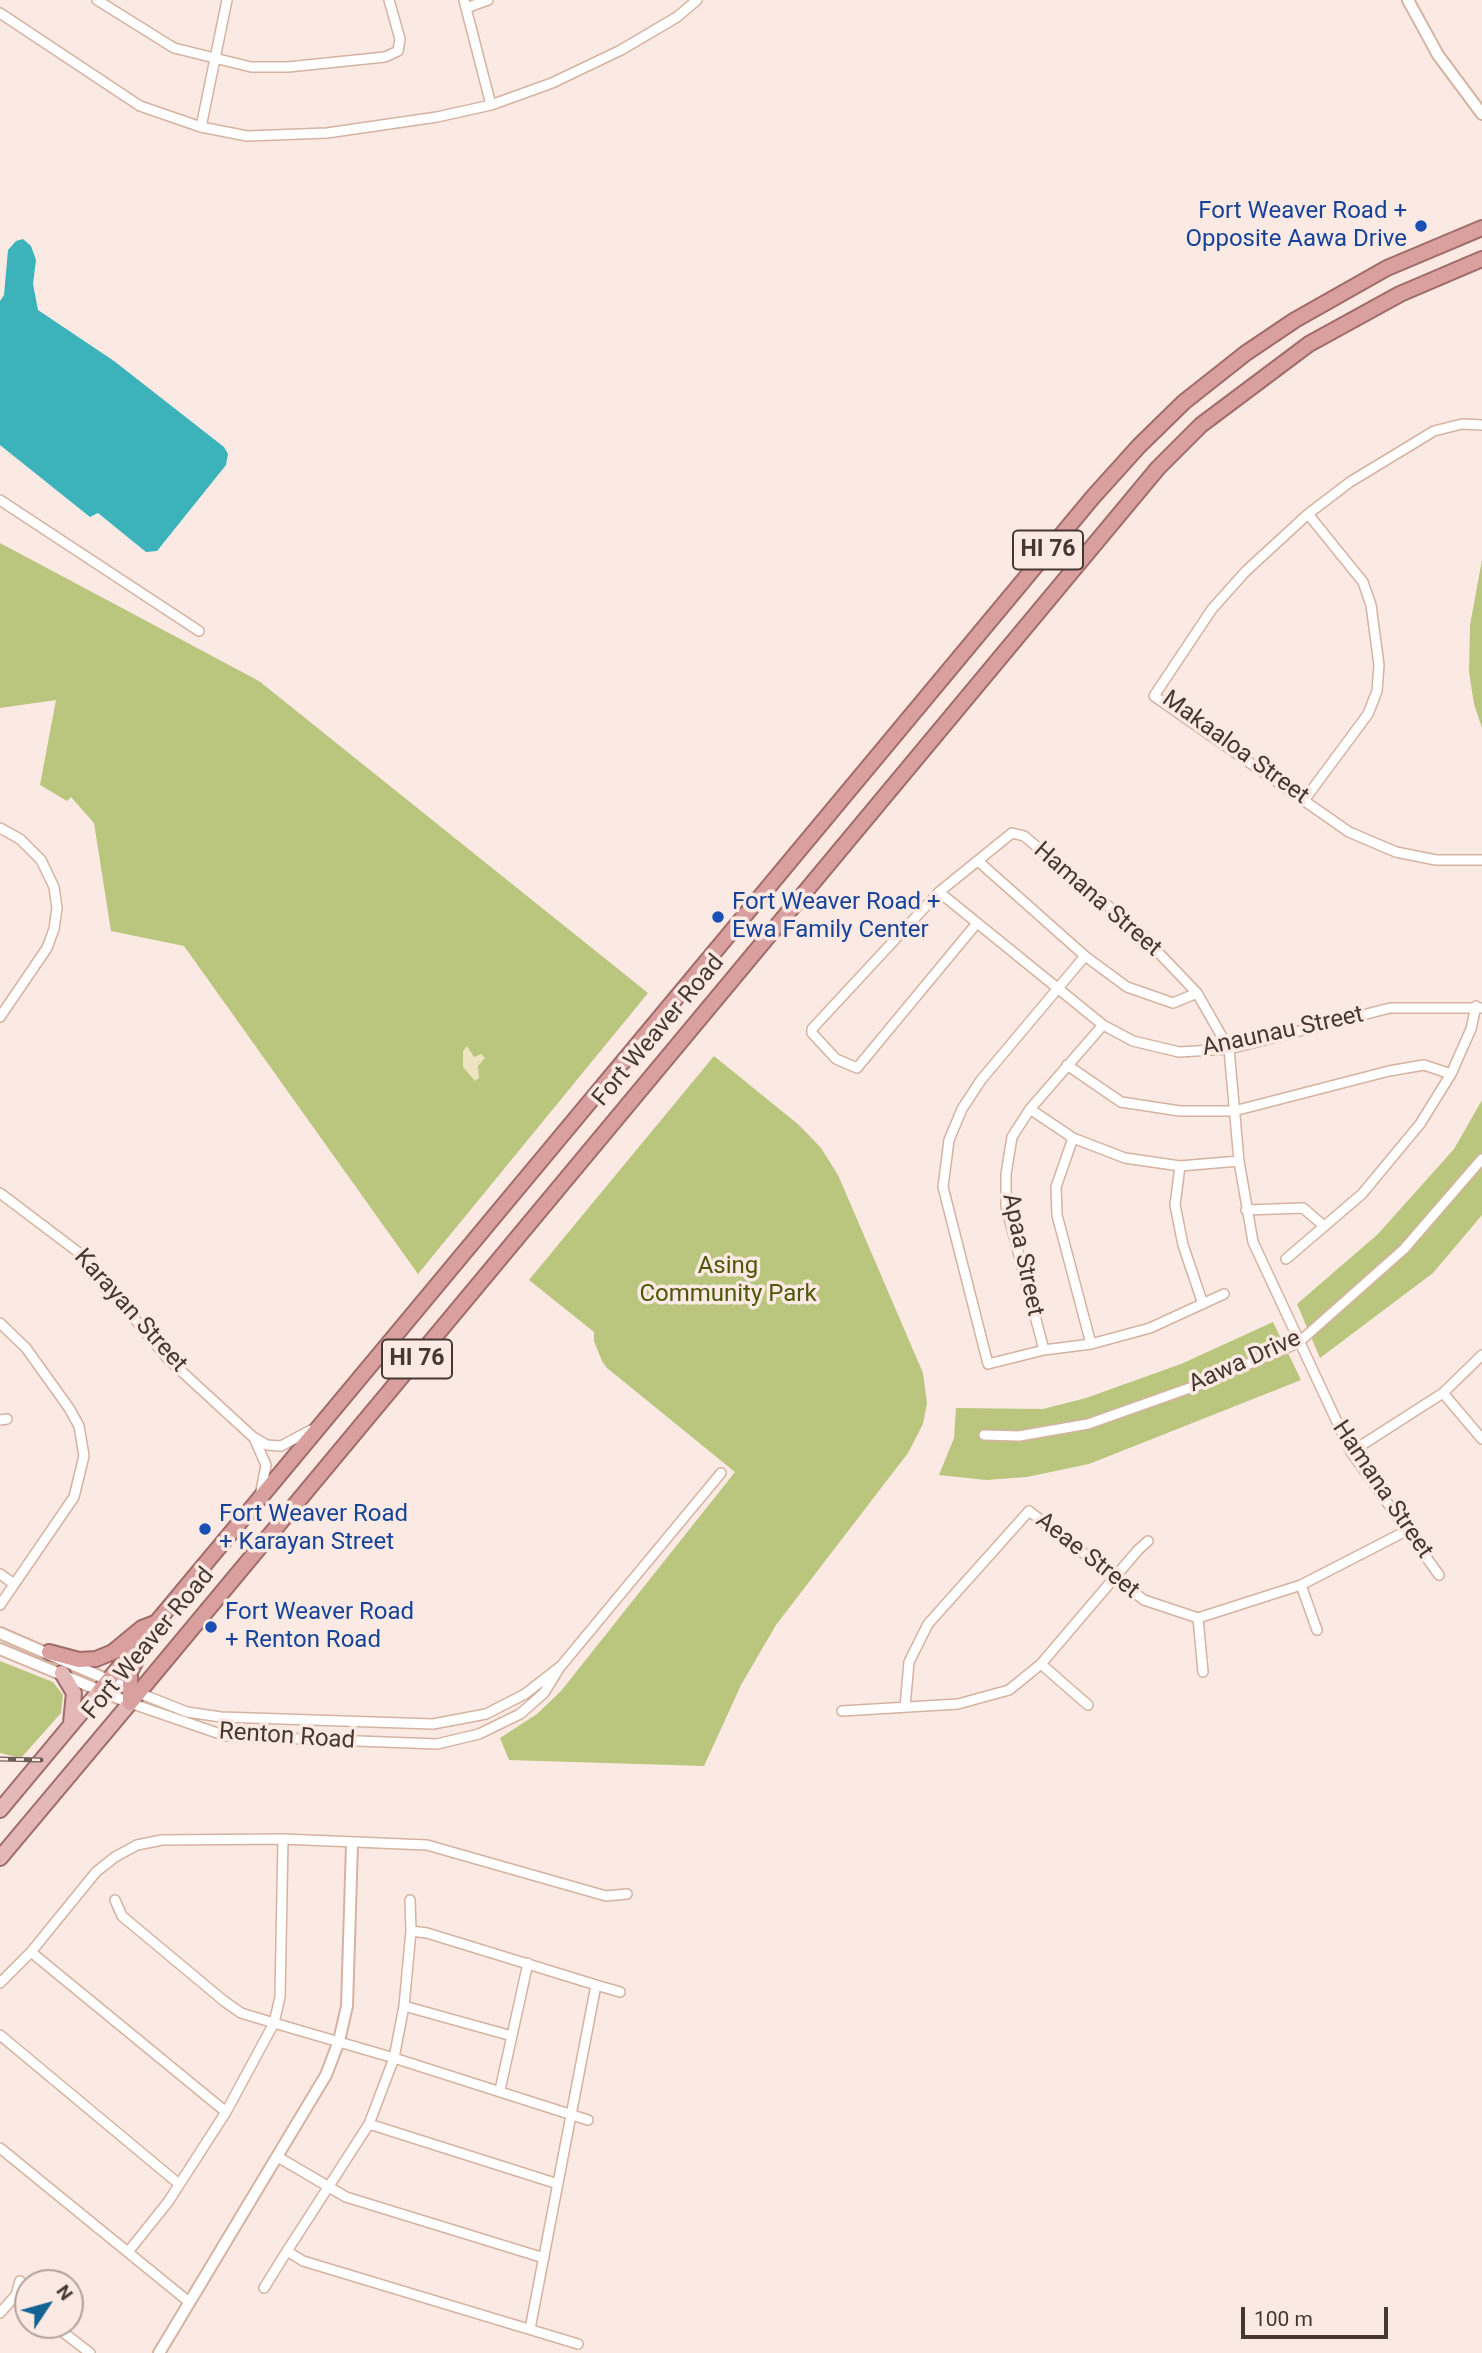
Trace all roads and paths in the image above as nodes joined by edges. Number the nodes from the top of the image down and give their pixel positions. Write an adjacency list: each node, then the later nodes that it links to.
1 (97, 0): 9 (street)
2 (227, 0): 9 (street)
3 (389, 0): 9 (street)
4 (488, 0): 7 (street)
5 (697, 0): 10 (street)
6 (1408, 0): 11 (street)
7 (465, 4): 10 (street)
8 (0, 13): 12 (street)
9 (214, 60): 12 (street)
10 (491, 105): 12 (street)
11 (1482, 114)
12 (201, 127)
13 (1482, 228): 52 (highway, Fort Weaver Road / HI 76)
14 (1482, 259): 78 (highway, Fort Weaver Road / HI 76)
15 (1482, 425): 17 (street, Makaaloa Street)
16 (0, 500): 18 (street)
17 (1308, 514): 19 (street); 19 (street, Makaaloa Street)
18 (199, 631)
19 (1305, 799): 21 (street, Makaaloa Street)
20 (0, 828): 29 (street)
21 (1482, 860)
22 (978, 861): 23 (street, Hamana Street); 25 (street); 27 (street, Hamana Street)
23 (939, 892): 24 (street, Anaunau Street); 24 (street, Hamana Street)
24 (976, 923): 26 (street, Anaunau Street)
25 (1085, 956): 26 (street); 27 (street)
26 (1059, 990): 30 (street, Anaunau Street); 49 (street)
27 (1197, 993): 31 (street, Hamana Street)
28 (1479, 1007): 31 (street, Anaunau Street); 33 (street)
29 (0, 1017)
30 (1103, 1025): 31 (street, Anaunau Street); 32 (street, Apaa Street)
31 (1229, 1049): 35 (street, Hamana Street)
32 (1067, 1065): 34 (street, Apaa Street); 35 (street)
33 (1451, 1074): 35 (street); 42 (street)
34 (1030, 1109): 36 (street); 49 (street, Apaa Street)
35 (1234, 1111): 38 (street, Hamana Street)
36 (1073, 1138): 39 (street); 48 (street)
37 (1482, 1159): 47 (street, Aawa Drive)
38 (1238, 1161): 39 (street); 41 (street, Hamana Street)
39 (1180, 1166): 45 (street)
40 (0, 1194): 54 (street, Karayan Street)
41 (1246, 1210): 42 (street); 47 (street, Hamana Street)
42 (1324, 1226): 43 (street)
43 (1286, 1259)
44 (1224, 1294): 45 (street)
45 (1203, 1304): 48 (street)
46 (0, 1323): 64 (street)
47 (1298, 1343): 53 (street, Aawa Drive); 56 (street, Hamana Street)
48 (1091, 1344): 49 (street)
49 (1044, 1350)
50 (1482, 1355): 51 (street)
51 (1443, 1393): 55 (street); 56 (street)
52 (323, 1422): 54 (street, Karayan Street); 58 (highway, Fort Weaver Road / HI 76)
53 (984, 1435)
54 (253, 1437): 58 (street, Karayan Street)
55 (1482, 1439)
56 (1351, 1451): 59 (street, Hamana Street)
57 (721, 1473): 74 (street, Renton Road)
58 (256, 1506): 68 (highway, Fort Weaver Road / HI 76)
59 (1406, 1531): 62 (street, Hamana Street); 65 (street)
60 (1148, 1541): 63 (street)
61 (0, 1574): 64 (street)
62 (1439, 1574)
63 (1115, 1576): 67 (street, Aeae Street); 73 (street); 80 (street, Aeae Street)
64 (14, 1584): 66 (street)
65 (1301, 1585): 67 (street); 69 (street)
66 (0, 1605)
67 (1198, 1618): 75 (street)
68 (160, 1622): 72 (highway); 77 (highway, Fort Weaver Road / HI 76); 78 (highway)
69 (1317, 1630)
70 (0, 1633): 72 (street, Renton Road)
71 (0, 1649): 76 (street, Renton Road)
72 (49, 1652): 77 (street, Renton Road)
73 (1041, 1664): 79 (street); 80 (street)
74 (561, 1666): 78 (street, Renton Road); 78 (street, Renton Road)
75 (1203, 1672)
76 (62, 1673): 77 (street, Renton Road); 82 (main road)
77 (105, 1685): 78 (street, Renton Road); 82 (main road, Fort Weaver Road / HI 76)
78 (132, 1695): 86 (main road, Fort Weaver Road / HI 76)
79 (1088, 1705)
80 (905, 1707): 81 (street)
81 (842, 1711)
82 (70, 1727): 83 (main road, Fort Weaver Road / HI 76)
83 (0, 1810)
84 (283, 1839): 85 (street); 91 (street); 97 (street)
85 (352, 1844): 87 (street); 100 (street)
86 (0, 1858)
87 (627, 1894)
88 (115, 1900): 97 (street)
89 (410, 1900): 90 (street)
90 (411, 1931): 92 (street); 96 (street)
91 (31, 1952): 93 (street); 103 (street)
92 (528, 1963): 94 (street); 99 (street)
93 (0, 1983)
94 (596, 1985): 95 (street); 104 (street)
95 (620, 1992)
96 (404, 2006): 99 (street); 101 (street)
97 (274, 2023): 100 (street); 103 (street)
98 (0, 2035): 109 (street)
99 (512, 2036): 102 (street)
100 (339, 2041): 101 (street); 108 (street)
101 (394, 2058): 102 (street); 106 (street)
102 (500, 2090): 104 (street)
103 (226, 2112): 109 (street)
104 (572, 2114): 105 (street); 110 (street)
105 (588, 2120)
106 (369, 2124): 110 (street); 111 (street)
107 (0, 2148): 113 (street)
108 (278, 2157): 111 (street); 117 (street)
109 (179, 2184): 113 (street)
110 (558, 2184): 114 (street)
111 (330, 2188): 112 (street); 114 (street)
112 (287, 2251): 115 (street); 119 (street)
113 (128, 2252): 117 (street)
114 (544, 2258): 119 (street)
115 (264, 2288)
116 (14, 2297): 118 (street)
117 (190, 2302): 123 (street)
118 (0, 2314)
119 (530, 2329): 121 (street)
120 (72, 2339): 122 (street)
121 (578, 2344)
122 (90, 2353)
123 (159, 2353)

